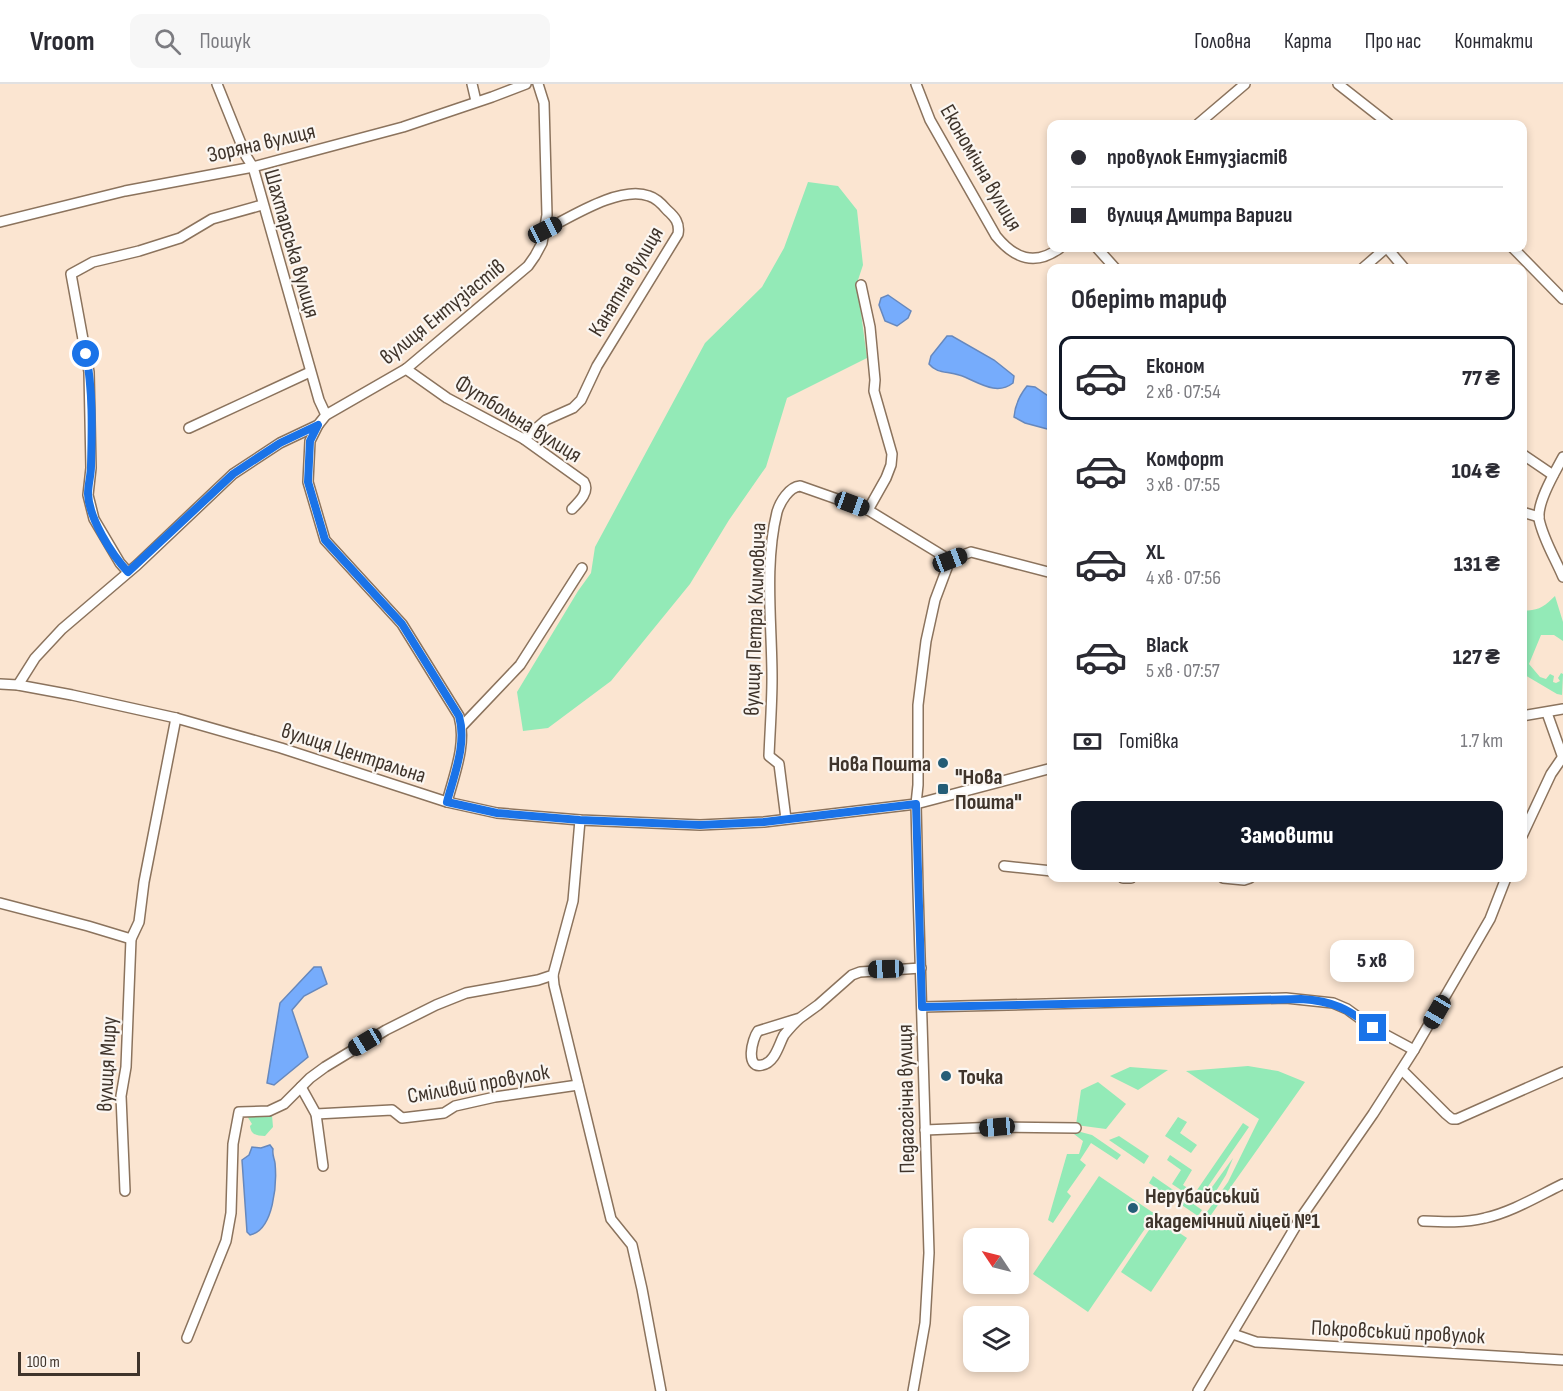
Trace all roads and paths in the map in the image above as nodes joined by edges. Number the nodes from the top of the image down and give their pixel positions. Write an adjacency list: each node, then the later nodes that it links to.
1 (217, 84): 11 (street, Шахтарська вулиця)
2 (472, 84): 8 (street)
3 (526, 84): 8 (street, Зоряна вулиця)
4 (538, 84): 14 (street, вулиця Ентузіастів)
5 (916, 84): 15 (street, Економічна вулиця)
6 (1245, 84): 9 (street)
7 (1338, 84): 10 (street)
8 (476, 101): 11 (street, Зоряна вулиця)
9 (1203, 120)
10 (1384, 120)
11 (252, 167): 12 (street, Шахтарська вулиця); 13 (street, Зоряна вулиця)
12 (262, 205): 26 (street, Шахтарська вулиця); 40 (street)
13 (0, 222)
14 (545, 230): 25 (street, вулиця Ентузіастів); 30 (street, Канатна вулиця)
15 (1053, 252)
16 (1101, 252): 20 (street)
17 (1382, 252): 21 (street)
18 (1390, 252): 22 (street)
19 (1517, 252): 24 (street)
20 (1111, 264)
21 (1368, 264)
22 (1401, 264)
23 (861, 285): 35 (street)
24 (1563, 299)
25 (406, 369): 27 (street, вулиця Ентузіастів); 30 (street, Футбольна вулиця)
26 (310, 372): 27 (street, Шахтарська вулиця); 29 (street)
27 (326, 415): 28 (street, вулиця Ентузіастів)
28 (318, 425): 40 (street, вулиця Ентузіастів); 49 (street)
29 (189, 428)
30 (524, 440): 34 (street, Футбольна вулиця)
31 (1527, 457): 33 (street)
32 (1563, 457): 33 (street)
33 (1553, 475): 37 (street)
34 (572, 509)
35 (868, 510): 38 (street, вулиця Петра Климовича); 54 (street, вулиця Петра Климовича)
36 (1527, 513): 37 (street)
37 (1539, 517): 42 (street)
38 (950, 560): 41 (street); 53 (street)
39 (582, 568): 49 (street)
40 (128, 572): 44 (street, вулиця Ентузіастів)
41 (1047, 572)
42 (1563, 577)
43 (0, 684): 44 (street, вулиця Центральна)
44 (18, 685): 48 (street, вулиця Центральна)
45 (1561, 710): 46 (street)
46 (1547, 712): 47 (street); 50 (street)
47 (1527, 715)
48 (176, 718): 52 (street, вулиця Центральна); 61 (street, вулиця Миру)
49 (462, 726): 52 (street)
50 (1563, 758): 56 (street)
51 (1047, 769): 53 (street, вулиця Центральна)
52 (447, 802): 55 (street, вулиця Центральна)
53 (916, 804): 54 (street, вулиця Центральна); 62 (street, Педагогічна вулиця)
54 (786, 819): 55 (street, вулиця Центральна)
55 (580, 820): 63 (street, Сміливий провулок)
56 (1527, 825)
57 (1004, 866): 58 (street)
58 (1047, 870)
59 (1504, 882): 66 (street)
60 (0, 903): 61 (street)
61 (131, 939): 76 (street, вулиця Миру)
62 (921, 968): 64 (street, Педагогічна вулиця); 65 (street)
63 (553, 975): 69 (street, Сміливий провулок); 70 (street)
64 (922, 1007): 66 (street); 73 (street, Педагогічна вулиця)
65 (800, 1018): 65 (street)
66 (1414, 1050): 67 (street)
67 (1402, 1070): 68 (street); 78 (street)
68 (1563, 1072)
69 (578, 1085): 71 (street, Сміливий провулок); 81 (street, Сміливий провулок)
70 (301, 1087): 71 (street); 79 (street)
71 (316, 1114): 74 (street)
72 (1076, 1128): 73 (street)
73 (925, 1130): 82 (street, Педагогічна вулиця)
74 (323, 1166)
75 (1563, 1184): 77 (street)
76 (125, 1191)
77 (1423, 1221)
78 (1233, 1334): 80 (street, Покровський провулок); 83 (street)
79 (187, 1338)
80 (1563, 1360)
81 (661, 1391)
82 (913, 1391)
83 (1198, 1391)

